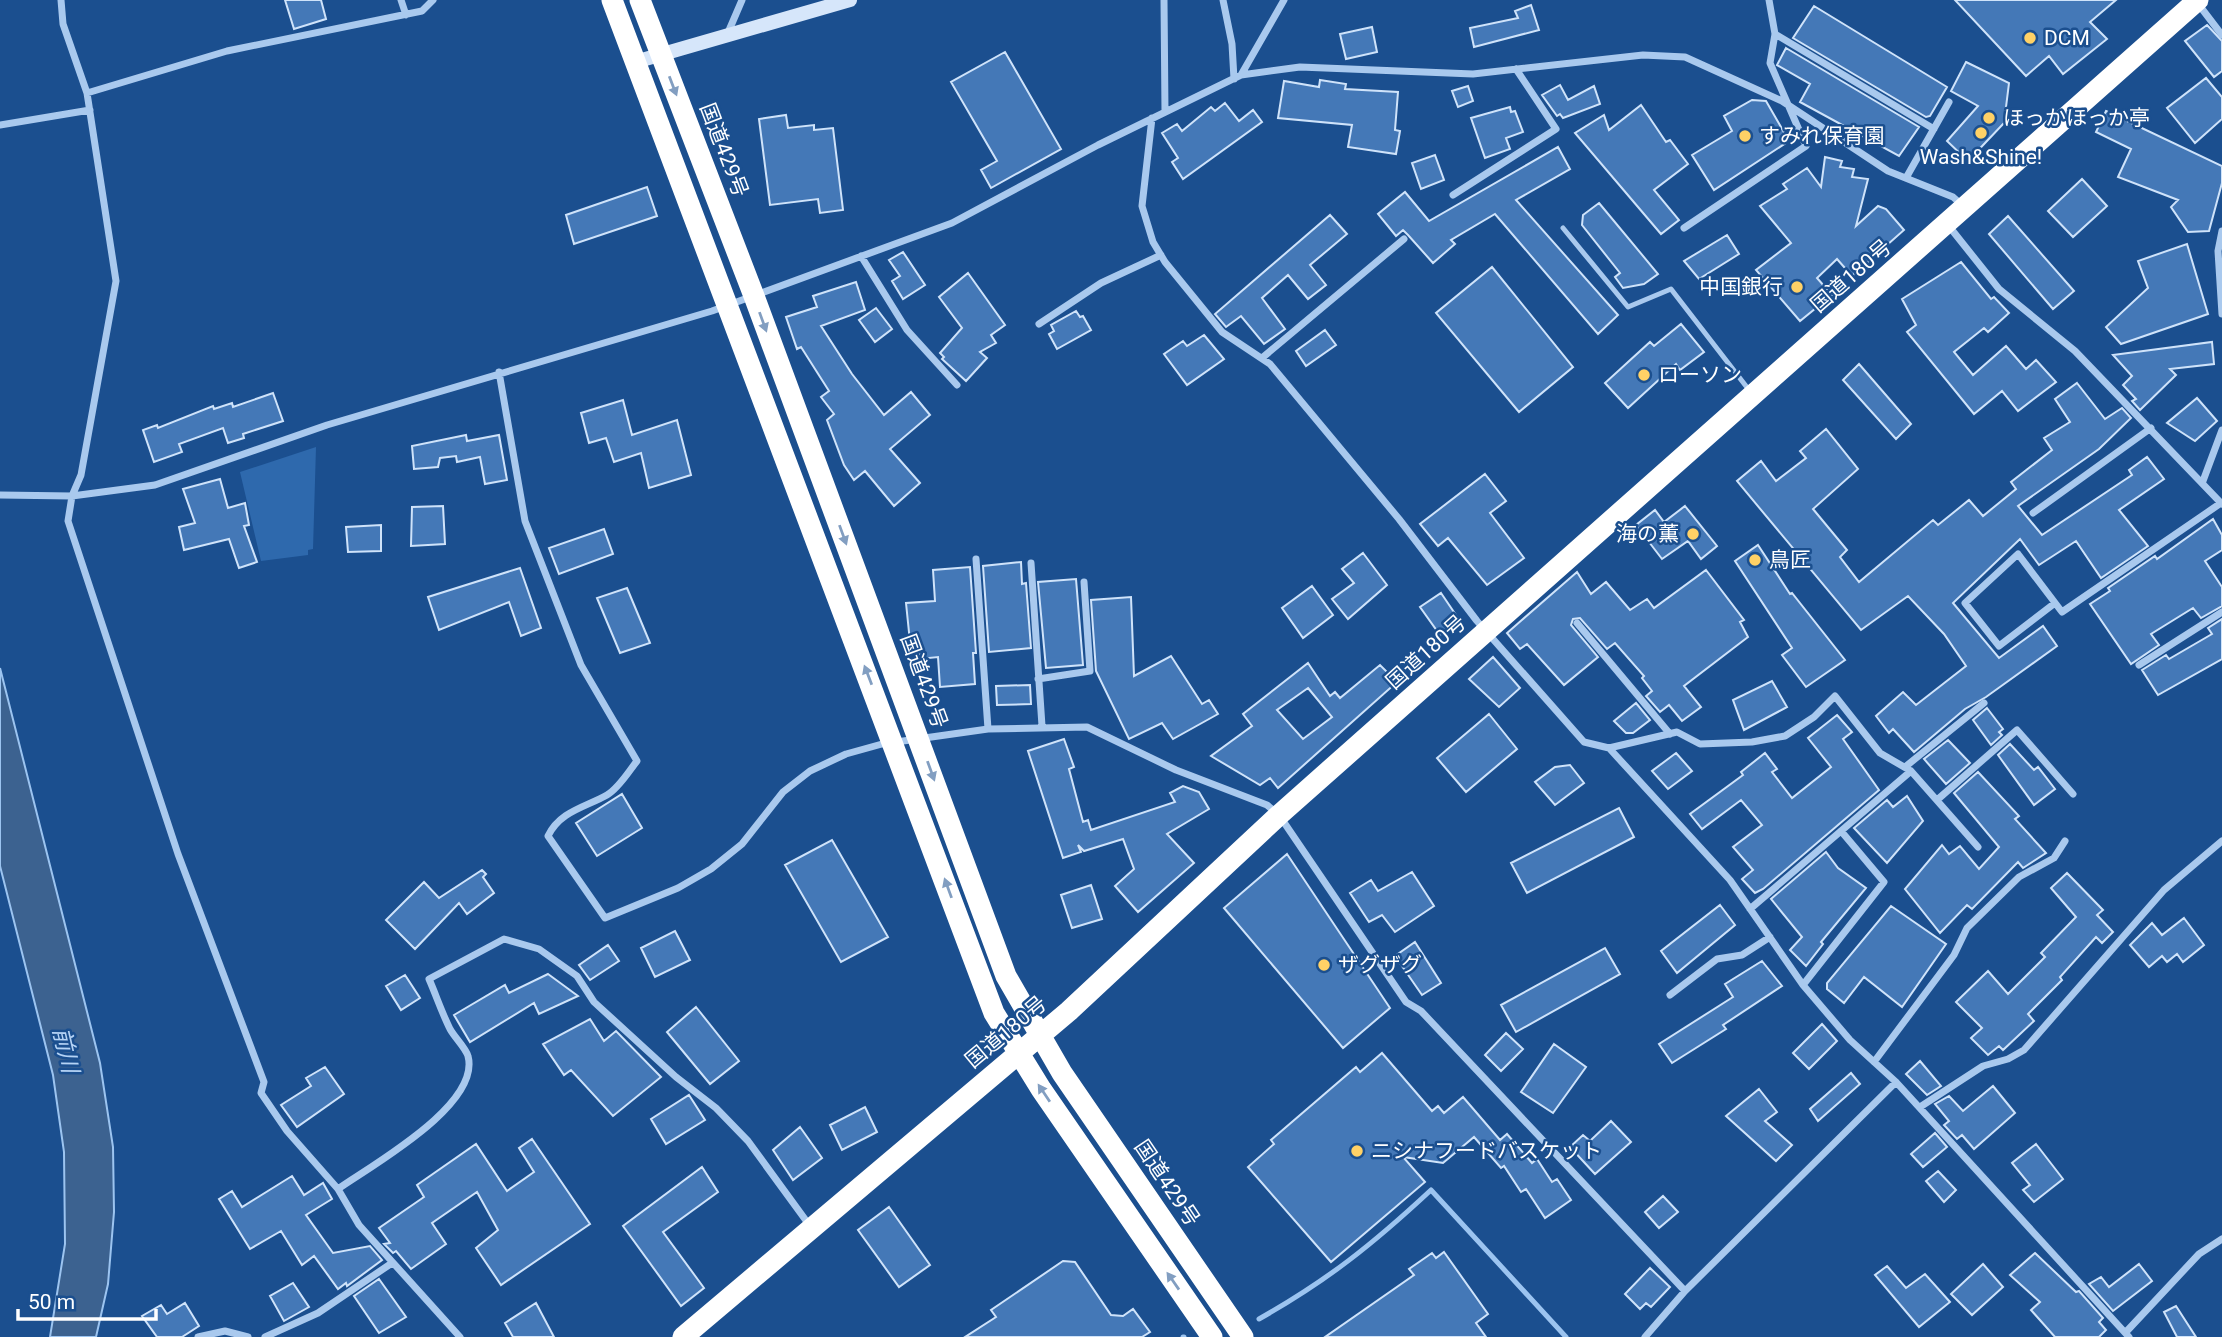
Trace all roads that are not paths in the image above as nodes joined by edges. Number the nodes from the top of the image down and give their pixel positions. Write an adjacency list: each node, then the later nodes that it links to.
1 (61, 0): 21 (street)
2 (401, 0): 13 (street)
3 (433, 0): 13 (street)
4 (612, 0): 18 (highway)
5 (640, 0): 17 (highway, 国道429号)
6 (742, 0): 16 (street)
7 (850, 0): 16 (street)
8 (1164, 0): 25 (street)
9 (1223, 0): 20 (street)
10 (1284, 0): 20 (street)
11 (1769, 0): 14 (street)
12 (2194, 2): 15 (street); 31 (highway, 国道180号)
13 (406, 15): 21 (street)
14 (1775, 34): 23 (street); 28 (street)
15 (2222, 34)
16 (726, 36): 17 (street)
17 (661, 54): 18 (street); 39 (highway, 国道429号, one-way to 39)
18 (635, 62): 40 (highway)
19 (1516, 69): 20 (street); 23 (street); 30 (street)
20 (1238, 77): 25 (street)
21 (87, 93): 24 (street)
22 (1949, 102): 28 (street)
23 (1789, 105): 29 (street); 34 (street)
24 (90, 110): 27 (street); 51 (street)
25 (1165, 112): 26 (street)
26 (1152, 118): 37 (street); 38 (street)
27 (0, 125)
28 (1934, 129): 29 (street)
29 (1906, 178): 31 (street)
30 (1452, 195)
31 (1965, 208): 32 (highway, 国道180号)
32 (1947, 225): 46 (highway, 国道180号); 47 (street)
33 (1563, 228): 46 (lane)
34 (1684, 228)
35 (2222, 232): 41 (street)
36 (1404, 239): 43 (street)
37 (1161, 255): 42 (street); 43 (street)
38 (861, 256): 39 (street); 45 (street)
39 (754, 296): 40 (street); 67 (highway, 国道429号, one-way to 67)
40 (726, 306): 44 (street); 68 (highway, one-way to 40)
41 (2222, 314)
42 (1039, 324)
43 (1262, 358): 60 (street)
44 (499, 372): 51 (street); 68 (street)
45 (957, 384)
46 (1753, 395): 60 (highway, 国道180号)
47 (2151, 428): 49 (street); 53 (street)
48 (2222, 430): 49 (street)
49 (2203, 481): 52 (street)
50 (0, 495): 51 (street)
51 (72, 496): 87 (street)
52 (2221, 503): 57 (street)
53 (2033, 513)
54 (976, 559): 65 (street)
55 (1031, 563): 62 (street)
56 (1084, 582): 62 (street)
57 (2055, 603): 57 (street)
58 (2222, 612): 61 (street)
59 (1577, 623): 66 (street)
60 (1486, 631): 69 (street); 73 (highway, 国道180号)
61 (2139, 665)
62 (1038, 679): 64 (street)
63 (1984, 703): 70 (street)
64 (1042, 726): 65 (street); 73 (street)
65 (988, 729): 67 (street)
66 (1670, 734): 69 (street); 70 (street)
67 (919, 738): 68 (street); 82 (highway, 国道429号, one-way to 82)
68 (894, 743): 83 (highway, one-way to 68)
69 (1609, 748): 78 (street)
70 (1908, 769): 72 (street); 74 (street)
71 (2073, 794): 72 (street)
72 (1937, 800): 77 (street)
73 (1279, 815): 82 (highway, 国道180号); 91 (street)
74 (1841, 831): 78 (street); 80 (street)
75 (2065, 841): 84 (street)
76 (2222, 841): 86 (street)
77 (1978, 847)
78 (1750, 909): 79 (street)
79 (1770, 937): 80 (street); 81 (street)
80 (1803, 985): 84 (street)
81 (1670, 995)
82 (1040, 1035): 83 (highway, 国道180号); 99 (highway, 国道429号)
83 (1019, 1053): 88 (highway, 国道180号); 98 (highway, one-way to 83)
84 (1874, 1062): 85 (street)
85 (1896, 1082): 86 (street); 91 (street)
86 (1920, 1107): 92 (street)
87 (338, 1189): 88 (street); 90 (street)
88 (811, 1228): 97 (highway, 国道180号)
89 (2222, 1239): 92 (street)
90 (392, 1262): 95 (street); 96 (street)
91 (1685, 1291): 100 (street)
92 (2127, 1335)
93 (198, 1337): 94 (street)
94 (248, 1337)
95 (265, 1337)
96 (460, 1337)
97 (683, 1337)
98 (1212, 1337)
99 (1243, 1337)
100 (1645, 1337)

